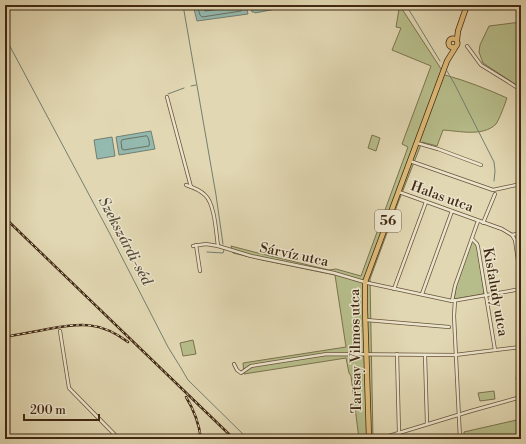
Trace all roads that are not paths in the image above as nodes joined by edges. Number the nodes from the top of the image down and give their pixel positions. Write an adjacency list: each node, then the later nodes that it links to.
1 (467, 5): 2 (main road, 56)
2 (454, 40): 3 (main road, 56); 5 (main road, 56)
3 (449, 45): 5 (main road); 6 (main road, 56)
4 (467, 46): 7 (street)
5 (454, 48): 6 (main road, 56)
6 (446, 61): 9 (main road, Tartsay Vilmos utca / 56)
7 (521, 90)
8 (167, 97): 14 (street)
9 (417, 143): 10 (main road, Tartsay Vilmos utca / 56); 11 (street)
10 (410, 161): 12 (street); 15 (main road, Tartsay Vilmos utca / 56)
11 (481, 165)
12 (521, 184)
13 (186, 185): 14 (street)
14 (191, 187): 24 (street)
15 (399, 192): 17 (street, Halas utca); 27 (main road, Tartsay Vilmos utca / 56)
16 (495, 194): 20 (street)
17 (426, 202): 18 (street, Halas utca); 28 (street)
18 (452, 211): 19 (street, Halas utca); 30 (street)
19 (478, 221): 20 (street, Halas utca); 23 (street)
20 (483, 223): 22 (street, Halas utca)
21 (521, 233): 22 (street)
22 (512, 235): 26 (street)
23 (472, 239): 31 (street, Kisfaludy utca); 32 (street)
24 (218, 246): 25 (street, Sárvíz utca); 27 (street, Sárvíz utca)
25 (200, 271)
26 (521, 280)
27 (365, 282): 28 (street, Sárvíz utca); 33 (main road, Tartsay Vilmos utca / 56)
28 (394, 289): 30 (street, Sárvíz utca)
29 (521, 289): 31 (street)
30 (422, 294): 32 (street, Sárvíz utca)
31 (486, 294): 32 (street); 37 (street, Kisfaludy utca)
32 (453, 300): 41 (street)
33 (365, 320): 34 (street); 38 (main road, Tartsay Vilmos utca / 56)
34 (449, 327)
35 (60, 331): 47 (street)
36 (521, 347): 37 (street)
37 (495, 350): 41 (street)
38 (366, 354): 39 (street); 42 (street); 48 (main road, Tartsay Vilmos utca / 56)
39 (397, 354): 40 (street); 46 (street)
40 (425, 355): 41 (street); 45 (street)
41 (455, 356): 44 (street)
42 (234, 364)
43 (521, 398): 44 (street)
44 (459, 414): 45 (street); 50 (street)
45 (427, 424): 46 (street)
46 (399, 433): 49 (street)
47 (119, 439)
48 (369, 439)
49 (379, 439)
50 (460, 439)

